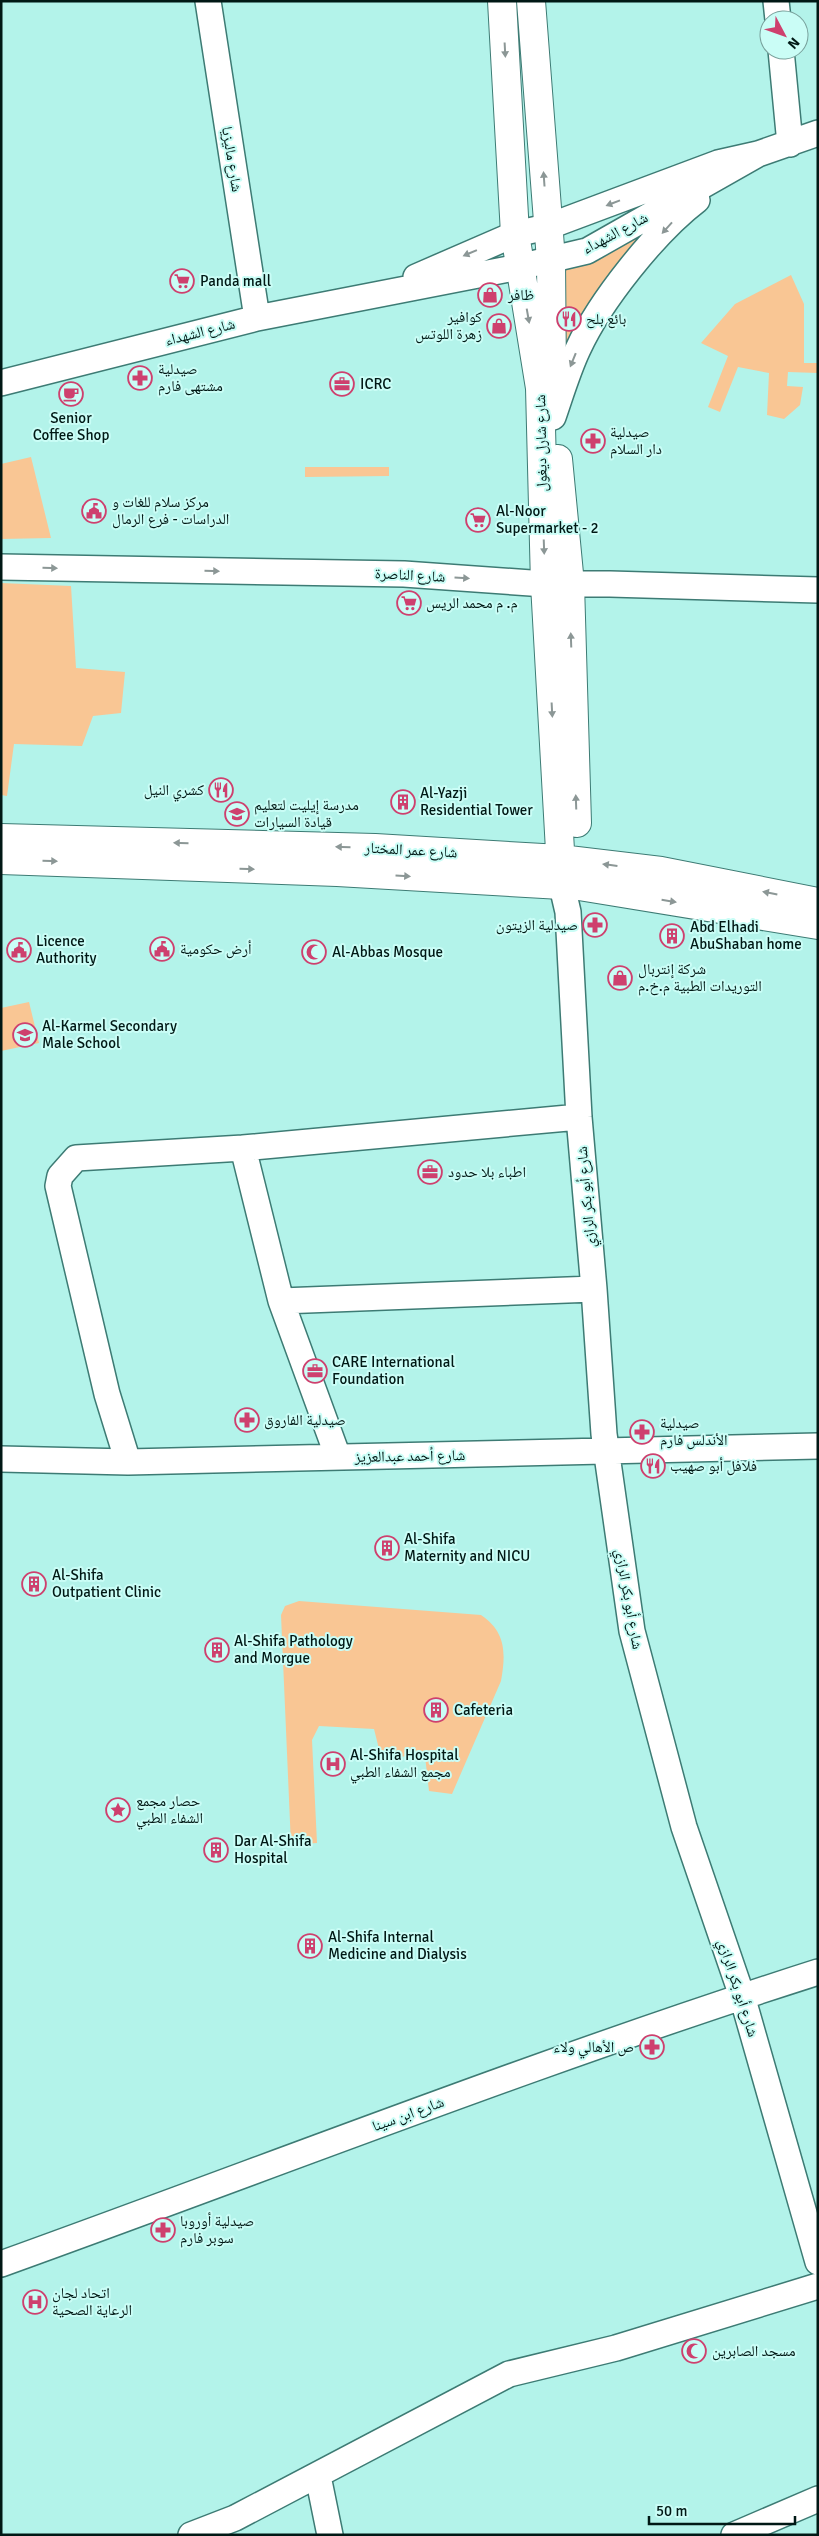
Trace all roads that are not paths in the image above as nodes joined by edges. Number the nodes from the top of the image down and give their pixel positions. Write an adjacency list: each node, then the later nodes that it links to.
1 (208, 1): 13 (street, شارع ماليزيا)
2 (502, 1): 9 (main road, شارع شارل ديغول, one-way to 9)
3 (531, 1): 8 (main road, شارع شارل ديغول, one-way to 3)
4 (782, 60): 6 (street)
5 (818, 133): 6 (street, شارع الشهداء)
6 (790, 144): 7 (street, شارع الشهداء)
7 (758, 154): 8 (street, شارع الشهداء, one-way to 8); 10 (street, شارع الشهداء); 15 (street, شارع شارل ديغول, one-way to 15)
8 (547, 227): 9 (street, شارع الشهداء); 10 (main road, شارع شارل ديغول)
9 (515, 234): 11 (main road, شارع شارل ديغول); 12 (street, شارع الشهداء, one-way to 12)
10 (551, 260): 11 (street, شارع الشهداء); 15 (main road, شارع شارل ديغول)
11 (519, 267): 12 (street, شارع الشهداء); 17 (main road, شارع شارل ديغول, one-way to 17)
12 (400, 289): 13 (street, شارع الشهداء)
13 (257, 318): 14 (street, شارع الشهداء)
14 (1, 383)
15 (553, 417): 17 (main road, شارع شارل ديغول)
16 (1, 567): 17 (street, شارع الناصرة, one-way to 17)
17 (558, 584): 18 (street, شارع الناصرة); 21 (main road, شارع شارل ديغول)
18 (818, 590)
19 (1, 838): 21 (main road, شارع عمر المختار, one-way to 19)
20 (1, 860): 21 (main road, شارع عمر المختار, one-way to 21)
21 (570, 873): 22 (main road, شارع عمر المختار, one-way to 21); 23 (main road, شارع عمر المختار, one-way to 23); 24 (street, شارع أبو بكر الرازي)
22 (818, 902)
23 (818, 925)
24 (579, 1117): 25 (street); 26 (street, شارع أبو بكر الرازي)
25 (243, 1148): 27 (street); 32 (street)
26 (594, 1289): 27 (street); 29 (street, شارع أبو بكر الرازي)
27 (281, 1301): 30 (street)
28 (818, 1446): 29 (street, شارع أحمد عبدالعزيز)
29 (607, 1451): 30 (street, شارع أحمد عبدالعزيز); 34 (street, شارع أبو بكر الرازي)
30 (338, 1458): 32 (street, شارع أحمد عبدالعزيز)
31 (1, 1459): 32 (street, شارع أحمد عبدالعزيز)
32 (128, 1462)
33 (818, 1972): 34 (street, شارع ابن سينا)
34 (742, 1996): 35 (street, شارع أبو بكر الرازي); 36 (street, شارع ابن سينا)
35 (818, 2262)
36 (1, 2264)
37 (818, 2286): 38 (street)
38 (318, 2476): 40 (street); 41 (street)
39 (818, 2499): 42 (street)
40 (191, 2535)
41 (330, 2535)
42 (734, 2535)

